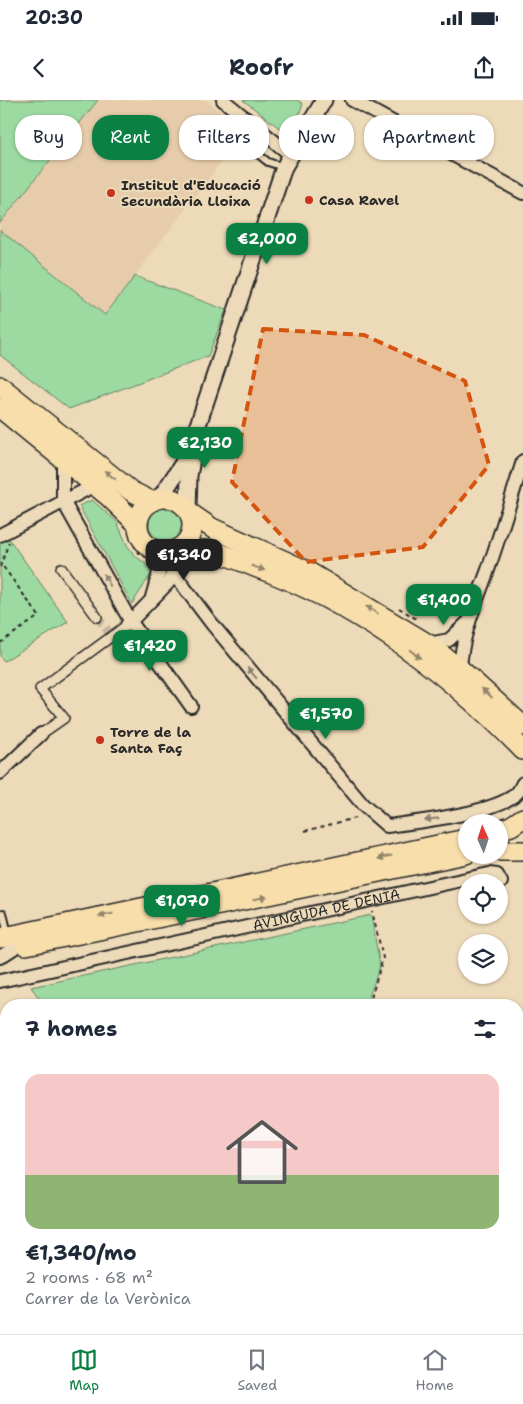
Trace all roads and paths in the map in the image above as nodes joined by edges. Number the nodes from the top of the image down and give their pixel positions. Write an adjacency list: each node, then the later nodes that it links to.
1 (223, 100): 5 (street)
2 (324, 100): 5 (street)
3 (352, 100): 6 (street)
4 (265, 160): 5 (lane)
5 (287, 161): 9 (street)
6 (523, 193)
7 (0, 386): 13 (main road, one-way to 7)
8 (0, 408): 10 (main road)
9 (198, 425): 13 (street); 15 (street)
10 (63, 459): 12 (main road); 14 (street)
11 (523, 461): 23 (street)
12 (95, 485): 14 (street); 16 (main road)
13 (156, 499): 15 (main road); 16 (main road)
14 (63, 501): 17 (street); 24 (street, one-way to 14)
15 (189, 511): 18 (main road); 26 (main road, one-way to 15)
16 (137, 524): 18 (main road)
17 (5, 537): 19 (path)
18 (169, 555): 21 (street); 21 (street); 31 (main road, one-way to 31); 33 (street, one-way to 18)
19 (1, 566): 25 (path)
20 (61, 568): 22 (street)
21 (152, 597): 24 (street)
22 (97, 617)
23 (468, 622): 26 (street); 27 (street)
24 (129, 624): 28 (street); 30 (street)
25 (0, 643)
26 (428, 644): 27 (main road)
27 (460, 669): 29 (main road, one-way to 27)
28 (191, 706)
29 (523, 726)
30 (40, 734): 32 (street)
31 (522, 752)
32 (0, 773)
33 (523, 783)
34 (523, 818): 35 (main road)
35 (508, 826)
36 (458, 841): 43 (main road, one-way to 43)
37 (508, 851): 38 (main road)
38 (523, 851)
39 (458, 856): 43 (main road, AVINGUDA DE DÉNIA, one-way to 39)
40 (458, 881): 41 (street, AVINGUDA DE DÉNIA)
41 (370, 901): 44 (street, AVINGUDA DE DÉNIA); 45 (path)
42 (3, 913): 43 (lane)
43 (3, 942)
44 (0, 981)
45 (371, 999)

